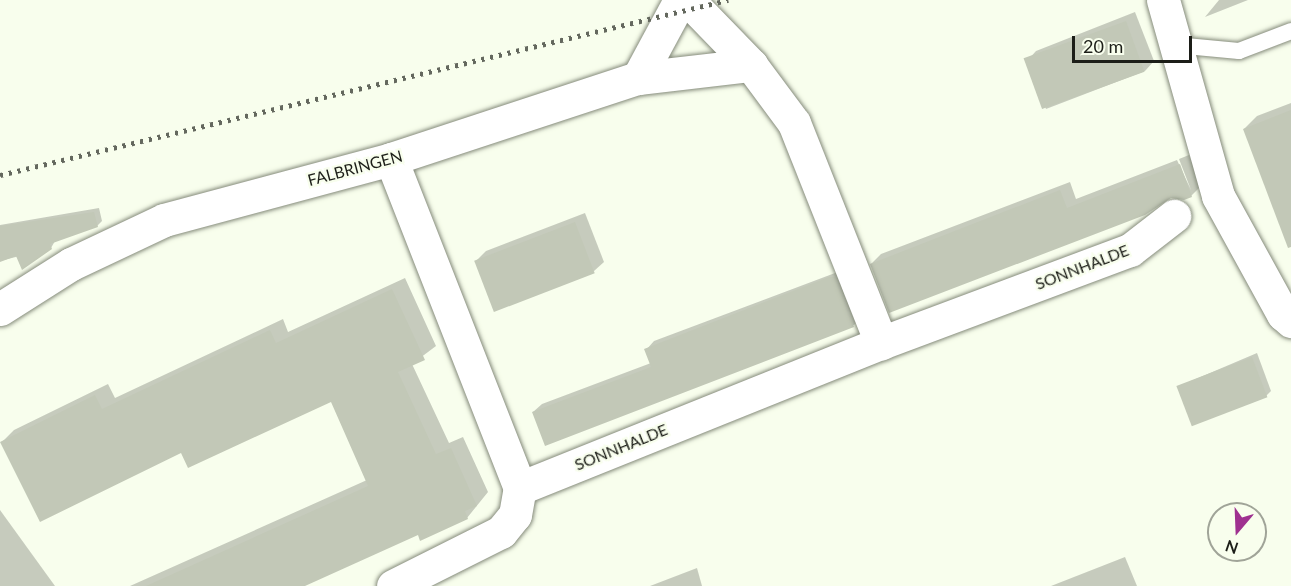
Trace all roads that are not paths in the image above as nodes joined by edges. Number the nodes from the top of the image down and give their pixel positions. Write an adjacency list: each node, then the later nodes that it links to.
1 (680, 0): 7 (street)
2 (688, 0): 6 (street)
3 (1163, 0): 5 (street)
4 (1291, 31): 5 (lane)
5 (1175, 45): 11 (street)
6 (751, 65): 7 (street); 12 (street)
7 (638, 78): 8 (street, FALBRINGEN)
8 (391, 159): 10 (street, FALBRINGEN); 13 (street)
9 (1174, 216): 12 (street, SONNHALDE)
10 (0, 309)
11 (1291, 321)
12 (881, 343): 13 (street, SONNHALDE)
13 (520, 488): 14 (street)
14 (393, 586)

